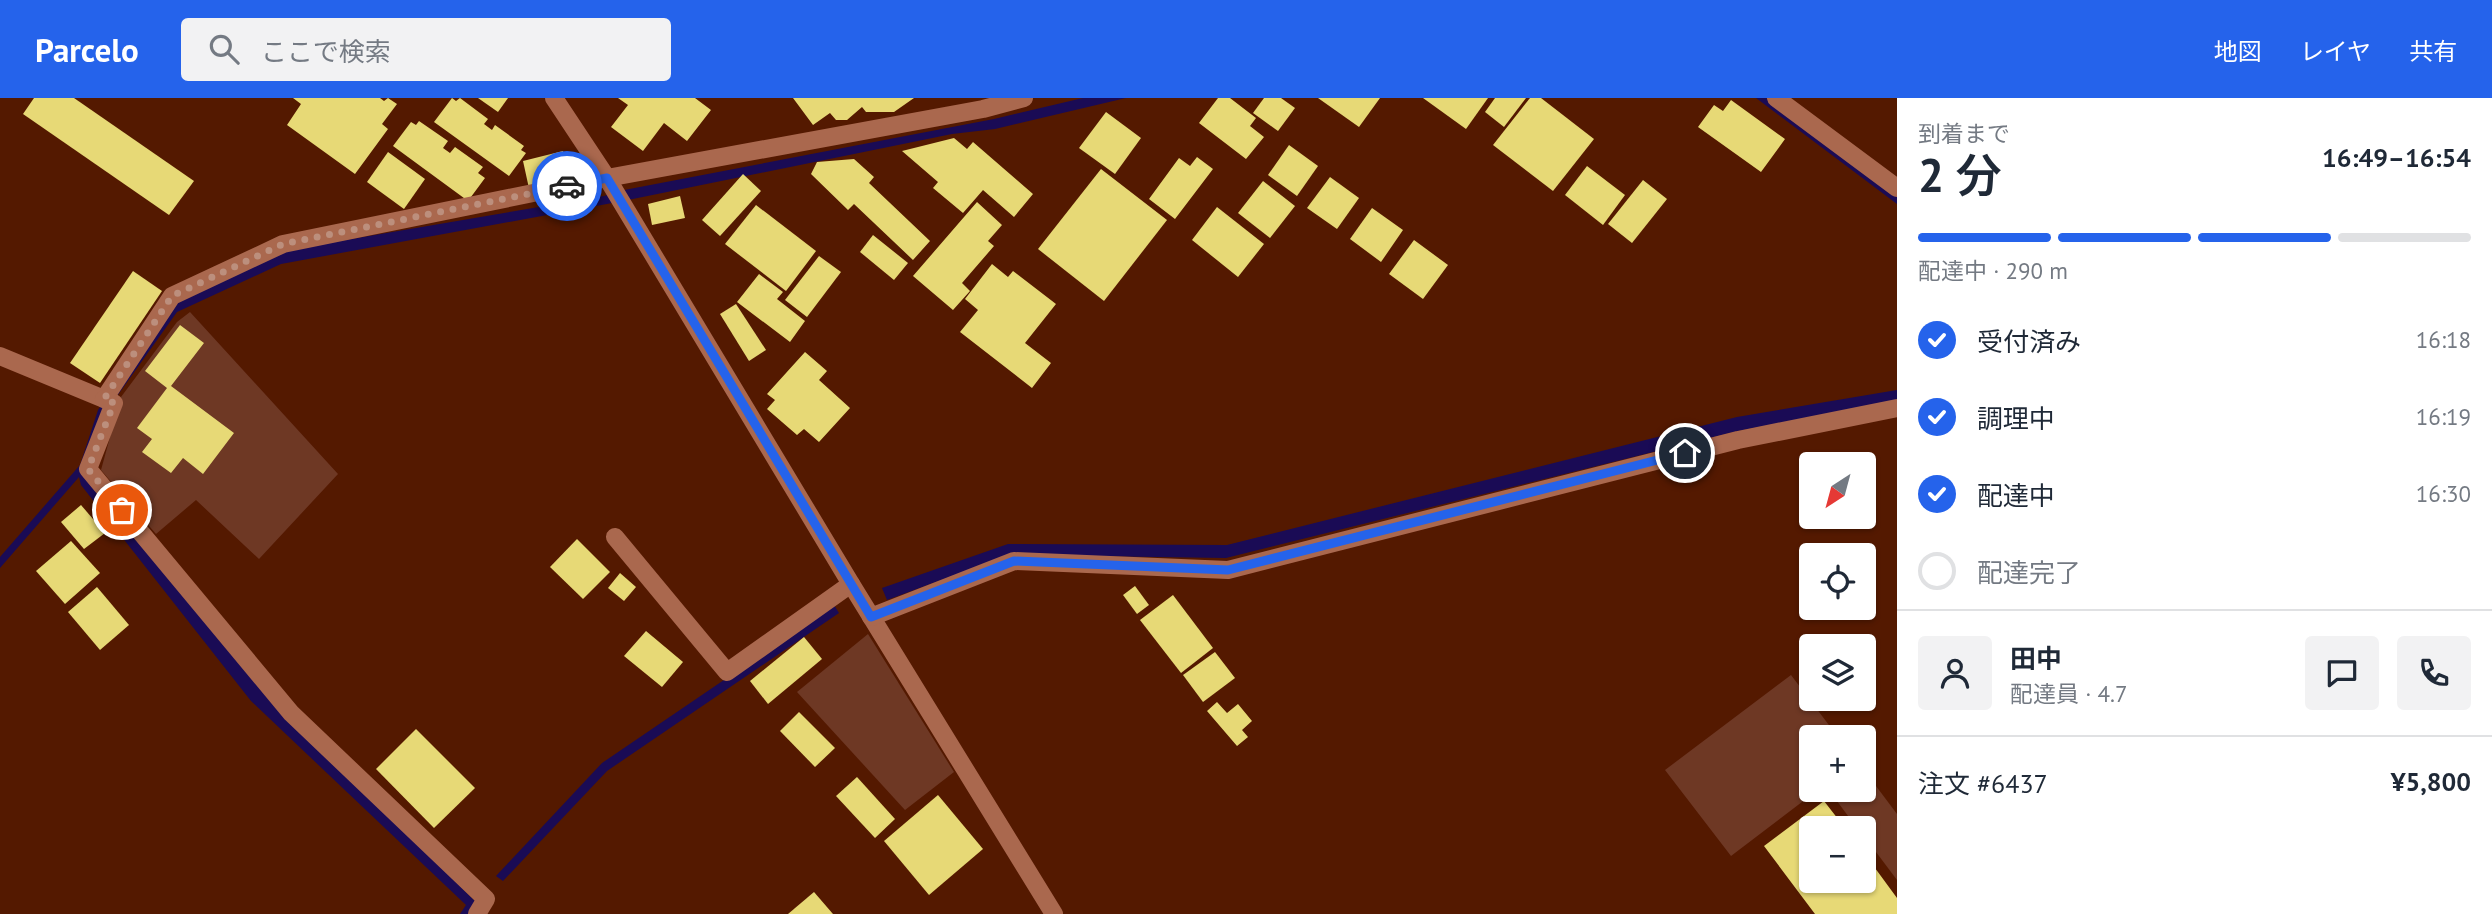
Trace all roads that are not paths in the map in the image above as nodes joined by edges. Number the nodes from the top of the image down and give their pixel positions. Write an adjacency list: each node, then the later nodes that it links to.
1 (554, 98): 4 (street)
2 (1024, 98): 4 (street)
3 (1776, 98): 5 (street)
4 (607, 178): 7 (street); 10 (street)
5 (1897, 188)
6 (0, 356): 7 (street)
7 (104, 399): 12 (street)
8 (1897, 408): 11 (street)
9 (615, 537): 10 (street)
10 (851, 584): 11 (street)
11 (871, 617): 13 (street)
12 (477, 914)
13 (1055, 914)

